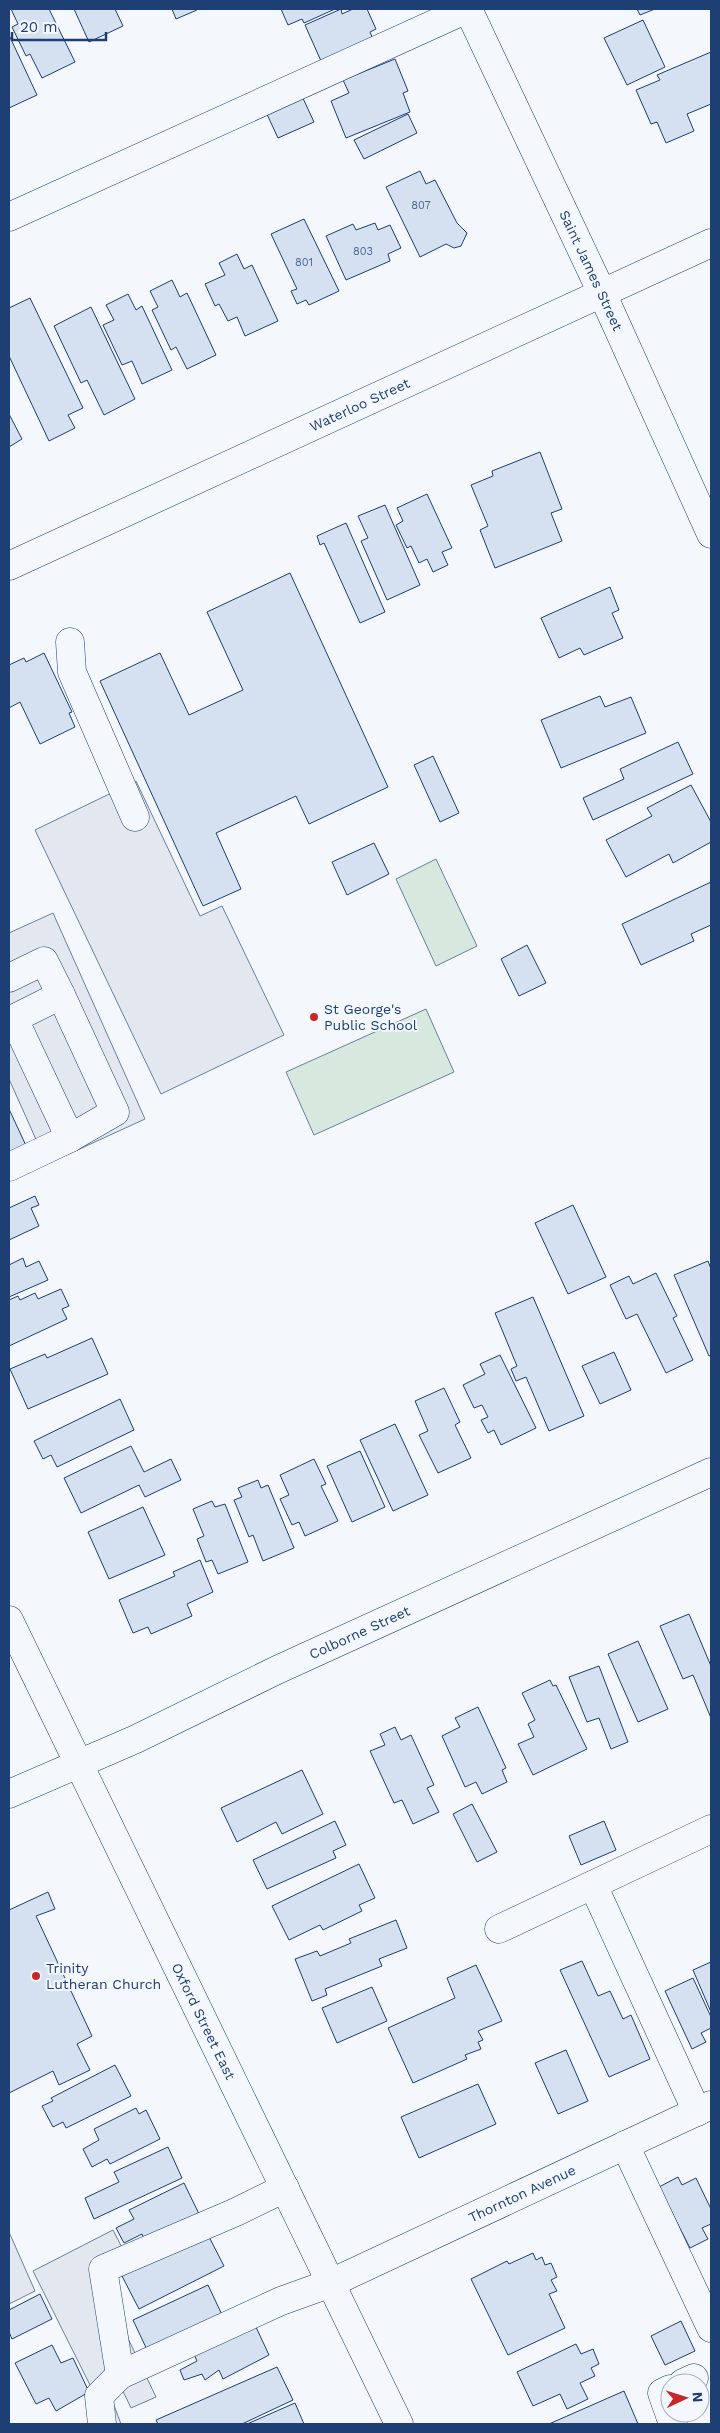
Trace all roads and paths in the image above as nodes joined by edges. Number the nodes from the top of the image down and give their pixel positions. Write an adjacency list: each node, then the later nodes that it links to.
1 (467, 9): 2 (street); 4 (street, Saint James Street)
2 (9, 217)
3 (711, 243): 4 (street, Waterloo Street)
4 (602, 293): 5 (street, Saint James Street); 6 (street, Waterloo Street)
5 (711, 534)
6 (9, 566)
7 (70, 642): 8 (street)
8 (135, 817)
9 (9, 978): 10 (street)
10 (61, 995): 11 (street); 12 (street)
11 (11, 1020): 12 (street)
12 (70, 1138): 13 (street)
13 (9, 1167)
14 (711, 1472): 16 (street, Colborne Street)
15 (9, 1620): 16 (street, Oxford Street East)
16 (79, 1764): 17 (street, Colborne Street); 23 (street, Oxford Street East)
17 (9, 1794)
18 (711, 1829): 19 (street)
19 (593, 1885): 20 (street); 21 (street)
20 (499, 1929)
21 (704, 2108): 22 (street, Thornton Avenue)
22 (625, 2145): 24 (street, Thornton Avenue); 25 (street)
23 (285, 2188): 24 (street, Oxford Street East); 26 (street)
24 (331, 2283): 26 (street, Thornton Avenue); 28 (street, Oxford Street East)
25 (711, 2328)
26 (120, 2375): 27 (street)
27 (102, 2424)
28 (399, 2424)

